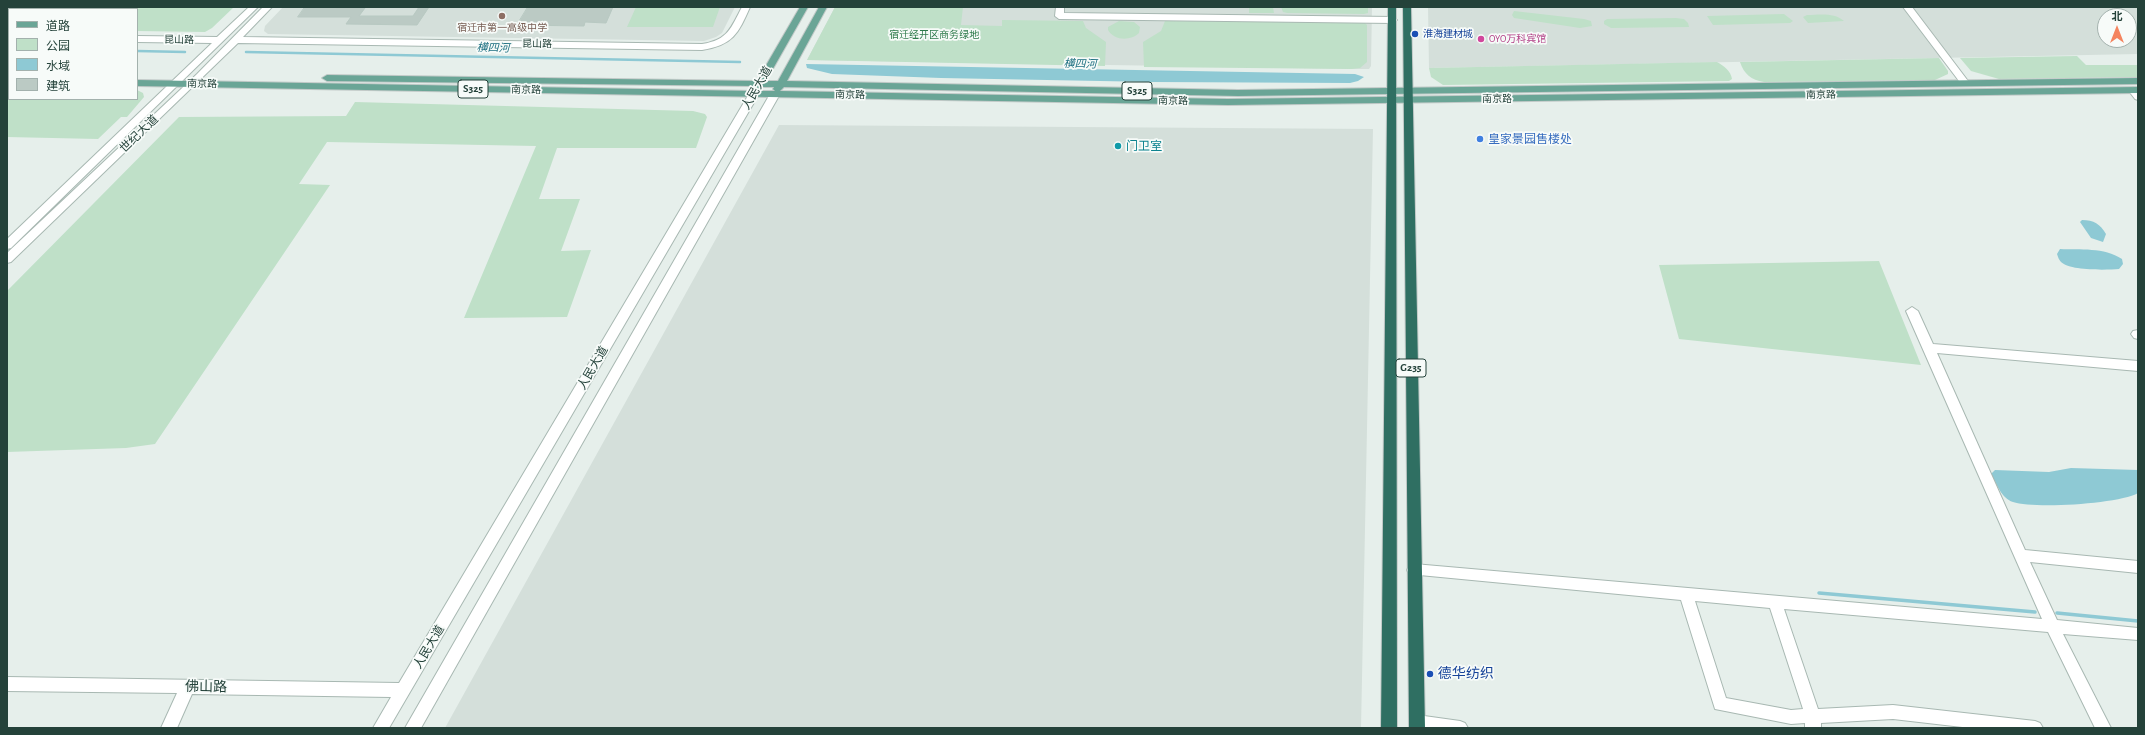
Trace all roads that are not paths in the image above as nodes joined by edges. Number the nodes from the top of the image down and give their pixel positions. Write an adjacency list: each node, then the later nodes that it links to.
1 (254, 7): 14 (street, 世纪大道)
2 (268, 7): 15 (street, 世纪大道)
3 (746, 7): 15 (street, 昆山路)
4 (804, 7): 24 (main road, 人民大道)
5 (823, 7): 25 (main road, 人民大道)
6 (1277, 7): 11 (street)
7 (1392, 7): 12 (highway, G235)
8 (1407, 7): 27 (highway, G235)
9 (1906, 7): 21 (street)
10 (1060, 12): 11 (street)
11 (1279, 19): 12 (street)
12 (1393, 20): 28 (highway, G235)
13 (138, 39): 14 (street, 昆山路)
14 (220, 40): 17 (street, 世纪大道)
15 (236, 40): 18 (street, 世纪大道)
16 (138, 75): 17 (main road, 南京路 / S325)
17 (184, 76): 18 (main road, 南京路 / S325); 22 (street, 世纪大道)
18 (200, 76): 23 (street, 世纪大道); 24 (main road, 南京路 / S325)
19 (2138, 81): 21 (main road, 南京路 / S325)
20 (138, 83): 22 (main road, 南京路 / S325)
21 (1965, 83): 27 (main road, 南京路 / S325)
22 (176, 84): 23 (main road, 南京路 / S325); 29 (street, 世纪大道)
23 (192, 84): 24 (main road, 南京路 / S325); 30 (street, 世纪大道)
24 (757, 89): 25 (main road, 南京路 / S325); 43 (street, 人民大道)
25 (778, 89): 28 (main road, 南京路 / S325); 48 (street, 人民大道)
26 (2136, 92): 27 (main road, 南京路 / S325)
27 (1408, 95): 28 (main road, 南京路 / S325); 36 (highway, G235)
28 (1391, 96): 49 (highway, G235)
29 (7, 245)
30 (7, 260)
31 (1912, 311): 32 (street)
32 (1928, 348): 33 (street); 34 (street)
33 (2138, 366)
34 (2020, 555): 35 (street); 39 (street)
35 (2138, 567)
36 (1414, 570): 37 (street); 45 (highway, G235)
37 (1686, 594): 38 (street); 44 (street)
38 (1775, 602): 39 (street); 44 (street)
39 (2052, 626): 40 (street); 52 (street)
40 (2138, 634)
41 (7, 684): 42 (street, 佛山路)
42 (188, 687): 43 (street, 佛山路); 46 (street)
43 (404, 690): 47 (street, 人民大道)
44 (1813, 722): 51 (street)
45 (1417, 725): 50 (street)
46 (169, 728)
47 (381, 728)
48 (413, 728)
49 (1389, 728)
50 (1460, 728)
51 (2035, 728)
52 (2103, 728)

